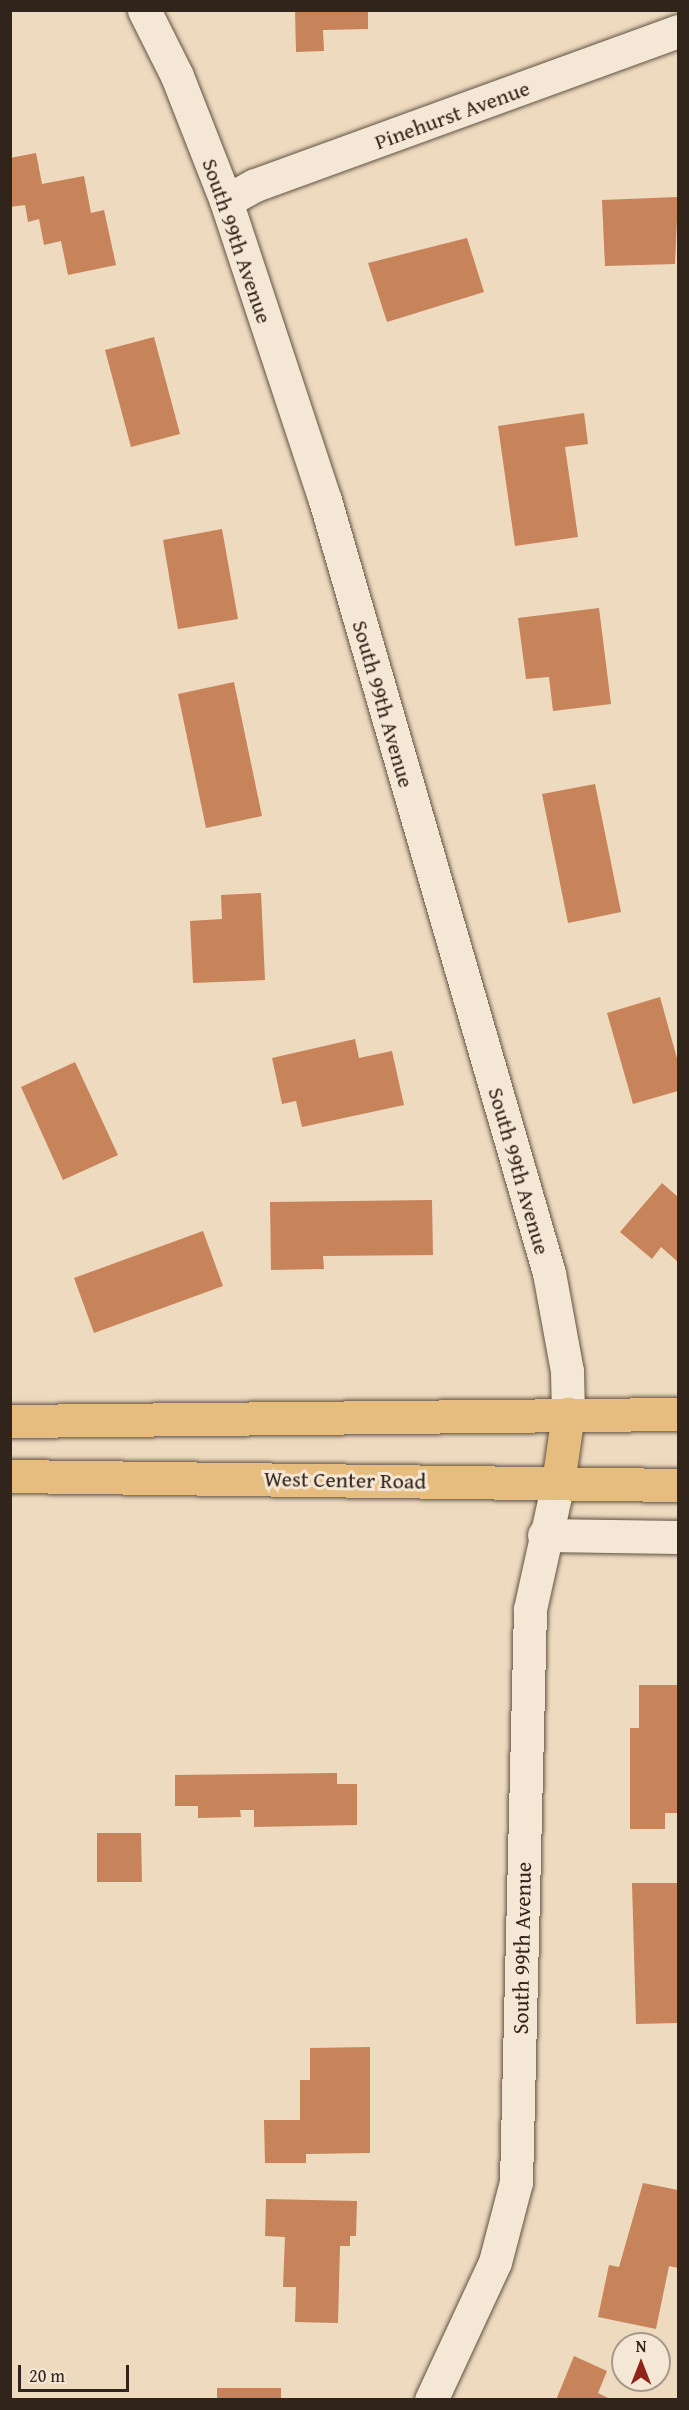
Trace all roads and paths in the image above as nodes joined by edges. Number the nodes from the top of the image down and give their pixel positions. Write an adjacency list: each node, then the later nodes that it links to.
1 (144, 10): 3 (street, South 99th Avenue)
2 (678, 31): 3 (street, Pinehurst Avenue)
3 (226, 201): 4 (street, South 99th Avenue)
4 (568, 1413): 5 (main road); 6 (main road); 8 (main road)
5 (678, 1413)
6 (10, 1421)
7 (10, 1476): 8 (main road, West Center Road)
8 (558, 1483): 9 (main road, West Center Road); 10 (street, South 99th Avenue)
9 (678, 1485)
10 (544, 1535): 11 (street); 12 (street, South 99th Avenue)
11 (678, 1537)
12 (431, 2400)

